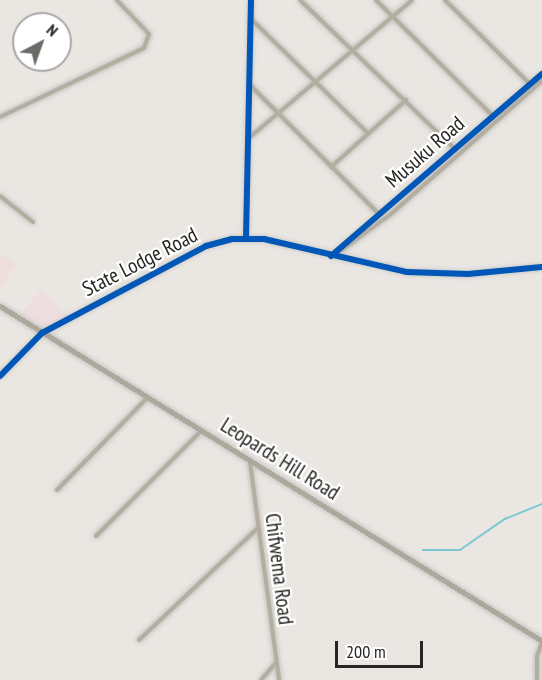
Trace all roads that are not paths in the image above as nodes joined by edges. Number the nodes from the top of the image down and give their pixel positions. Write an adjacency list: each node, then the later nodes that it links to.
1 (117, 0): 18 (street)
2 (251, 0): 8 (street)
3 (300, 0): 9 (street)
4 (376, 0): 7 (street)
5 (412, 0): 7 (street)
6 (445, 0): 13 (street)
7 (393, 16): 9 (street); 17 (street)
8 (251, 18): 12 (street); 14 (street)
9 (354, 50): 12 (street); 15 (street)
10 (542, 74): 13 (street, Musuku Road)
11 (542, 81): 27 (street)
12 (317, 82): 16 (street); 19 (street)
13 (530, 84): 17 (street, Musuku Road)
14 (251, 86): 16 (street); 20 (street)
15 (406, 100): 19 (street); 21 (street)
16 (279, 114): 20 (street); 22 (street)
17 (493, 116): 21 (street, Musuku Road)
18 (0, 117)
19 (368, 133): 22 (street)
20 (249, 138): 26 (street)
21 (454, 148): 24 (street, Musuku Road)
22 (331, 167): 24 (street)
23 (0, 196): 25 (street)
24 (379, 214): 27 (street, Musuku Road)
25 (33, 222)
26 (246, 238): 27 (street, State Lodge Road); 30 (street, State Lodge Road)
27 (331, 256): 28 (street, State Lodge Road)
28 (542, 267)
29 (0, 306): 30 (main road, Leopards Hill Road)
30 (42, 333): 31 (street, State Lodge Road); 32 (main road, Leopards Hill Road)
31 (0, 376)
32 (148, 397): 33 (main road, Leopards Hill Road); 35 (street)
33 (202, 430): 34 (main road, Leopards Hill Road); 37 (street)
34 (250, 461): 36 (street, Chifwema Road); 39 (main road, Leopards Hill Road)
35 (57, 490)
36 (259, 527): 38 (street); 40 (street, Chifwema Road)
37 (96, 536)
38 (139, 640)
39 (542, 641): 43 (street)
40 (277, 663): 41 (street); 42 (street, Chifwema Road)
41 (261, 680)
42 (279, 680)
43 (537, 680)

